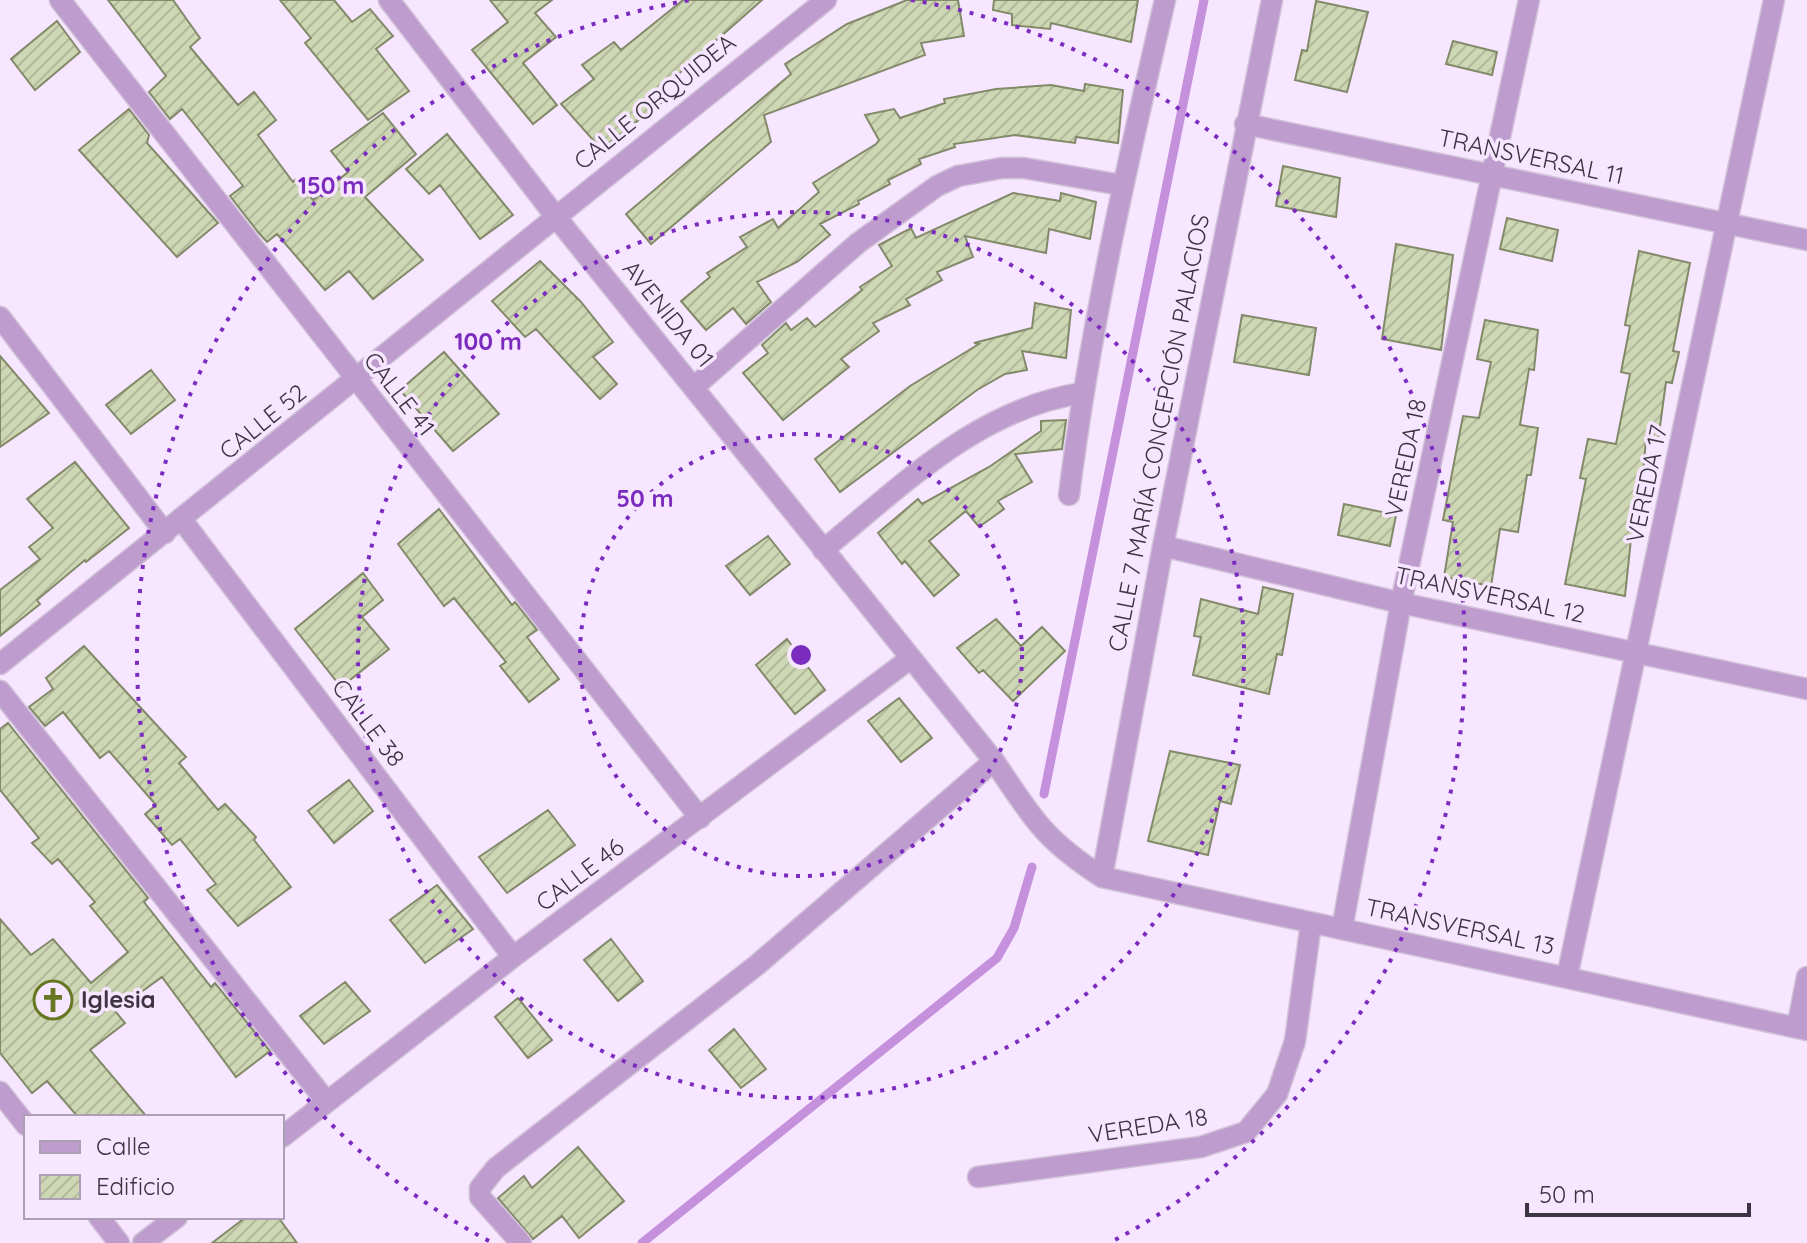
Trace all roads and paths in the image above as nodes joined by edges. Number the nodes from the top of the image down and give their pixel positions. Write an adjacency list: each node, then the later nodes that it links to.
1 (60, 0): 15 (street, CALLE 41)
2 (389, 0): 11 (street, AVENIDA 01)
3 (826, 0): 11 (street, CALLE ORQUIDEA)
4 (1165, 0): 10 (street)
5 (1272, 0): 8 (street, CALLE 7 MARÍA CONCEPCIÓN PALACIOS)
6 (1529, 0): 9 (street, VEREDA 18)
7 (1774, 0): 12 (street, VEREDA 17)
8 (1245, 124): 9 (street, TRANSVERSAL 11); 21 (street, CALLE 7 MARÍA CONCEPCIÓN PALACIOS)
9 (1493, 175): 12 (street, TRANSVERSAL 11); 23 (street, VEREDA 18)
10 (1121, 185): 16 (street); 17 (street)
11 (556, 217): 15 (street, CALLE 52); 16 (street, AVENIDA 01)
12 (1728, 225): 13 (street, TRANSVERSAL 11); 24 (street, VEREDA 17)
13 (1807, 240)
14 (0, 317): 20 (street)
15 (355, 381): 19 (street, CALLE 52); 30 (street, CALLE 41)
16 (694, 387): 22 (street, AVENIDA 01)
17 (1082, 393): 18 (street); 22 (street)
18 (1069, 495)
19 (182, 520): 20 (street, CALLE 52); 34 (street, CALLE 38)
20 (165, 533): 26 (street, CALLE 52)
21 (1163, 546): 23 (street, TRANSVERSAL 12); 31 (street, CALLE 7 MARÍA CONCEPCIÓN PALACIOS)
22 (823, 550): 25 (street, AVENIDA 01)
23 (1401, 603): 24 (street, TRANSVERSAL 12); 33 (street, VEREDA 18)
24 (1638, 654): 27 (street, TRANSVERSAL 12); 35 (street, VEREDA 17)
25 (911, 658): 29 (street, AVENIDA 01); 30 (street, CALLE 46)
26 (0, 664)
27 (1807, 689)
28 (0, 691): 39 (street)
29 (994, 761): 31 (street, AVENIDA 01); 47 (street)
30 (700, 818): 34 (street, CALLE 46)
31 (1102, 877): 32 (street, TRANSVERSAL 13)
32 (1311, 923): 33 (street, TRANSVERSAL 13); 42 (street, VEREDA 18)
33 (1342, 929): 35 (street, TRANSVERSAL 13)
34 (513, 957): 39 (street, CALLE 46)
35 (1567, 977): 37 (street, TRANSVERSAL 13)
36 (1807, 977): 37 (street)
37 (1802, 1029)
38 (0, 1092): 40 (street)
39 (326, 1101): 41 (street, CALLE 46)
40 (24, 1122)
41 (284, 1135)
42 (978, 1177)
43 (101, 1219): 45 (street)
44 (174, 1219): 46 (street)
45 (119, 1243)
46 (143, 1243)
47 (521, 1243)

